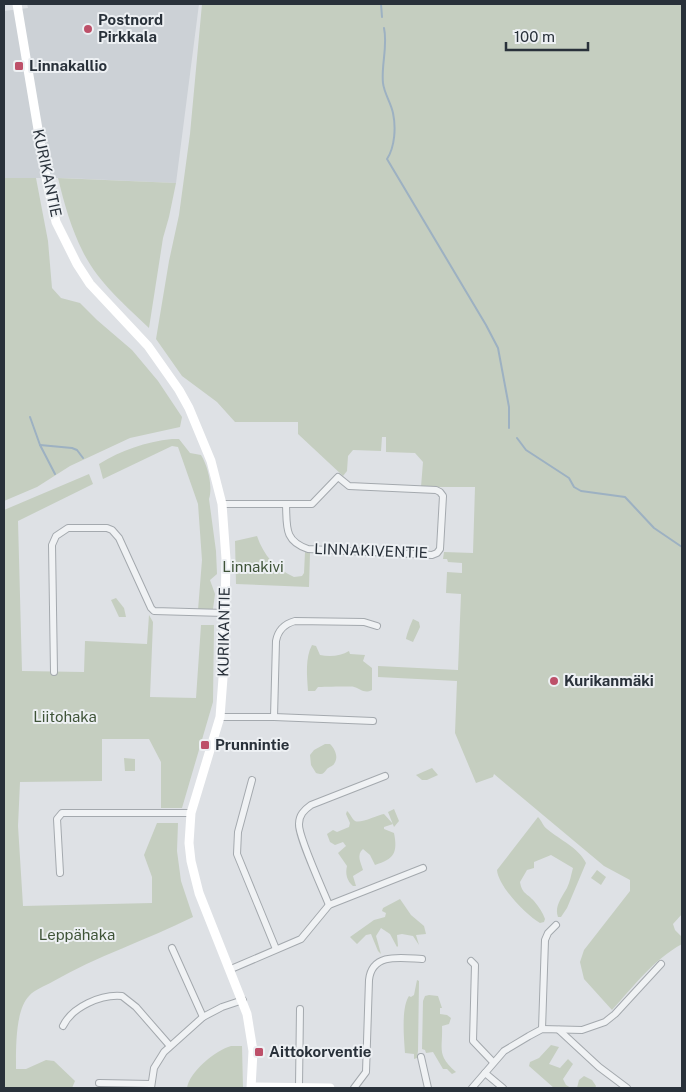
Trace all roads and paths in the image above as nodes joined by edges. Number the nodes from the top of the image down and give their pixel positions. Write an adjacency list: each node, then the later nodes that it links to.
1 (17, 4): 2 (main road, KURIKANTIE)
2 (222, 504): 3 (street, LINNAKIVENTIE); 4 (main road, KURIKANTIE)
3 (286, 505): 3 (street, LINNAKIVENTIE)
4 (224, 613): 6 (street); 7 (main road, KURIKANTIE)
5 (377, 626): 8 (street)
6 (54, 672)
7 (220, 717): 8 (street); 12 (main road, KURIKANTIE)
8 (274, 717): 9 (street)
9 (374, 721)
10 (385, 776): 15 (street)
11 (252, 780): 18 (street)
12 (192, 813): 14 (street); 22 (main road, KURIKANTIE)
13 (423, 868): 15 (street)
14 (60, 872)
15 (329, 905): 18 (street)
16 (556, 924): 27 (street)
17 (172, 948): 25 (street)
18 (276, 949): 22 (street)
19 (422, 959): 38 (street)
20 (471, 961): 31 (street)
21 (661, 964): 28 (street)
22 (231, 969): 23 (main road, KURIKANTIE)
23 (243, 1000): 25 (street); 36 (main road, KURIKANTIE)
24 (300, 1009): 35 (street)
25 (203, 1017): 29 (street)
26 (63, 1026): 29 (street)
27 (542, 1029): 28 (street); 31 (street)
28 (559, 1030): 42 (street)
29 (170, 1046): 34 (street)
30 (422, 1057): 39 (street)
31 (493, 1062): 32 (street)
32 (485, 1072): 40 (street); 41 (street)
33 (99, 1083): 34 (street)
34 (151, 1086)
35 (299, 1086): 36 (main road); 37 (main road)
36 (251, 1087)
37 (330, 1088)
38 (354, 1088)
39 (428, 1088)
40 (472, 1088)
41 (503, 1088)
42 (627, 1088)

